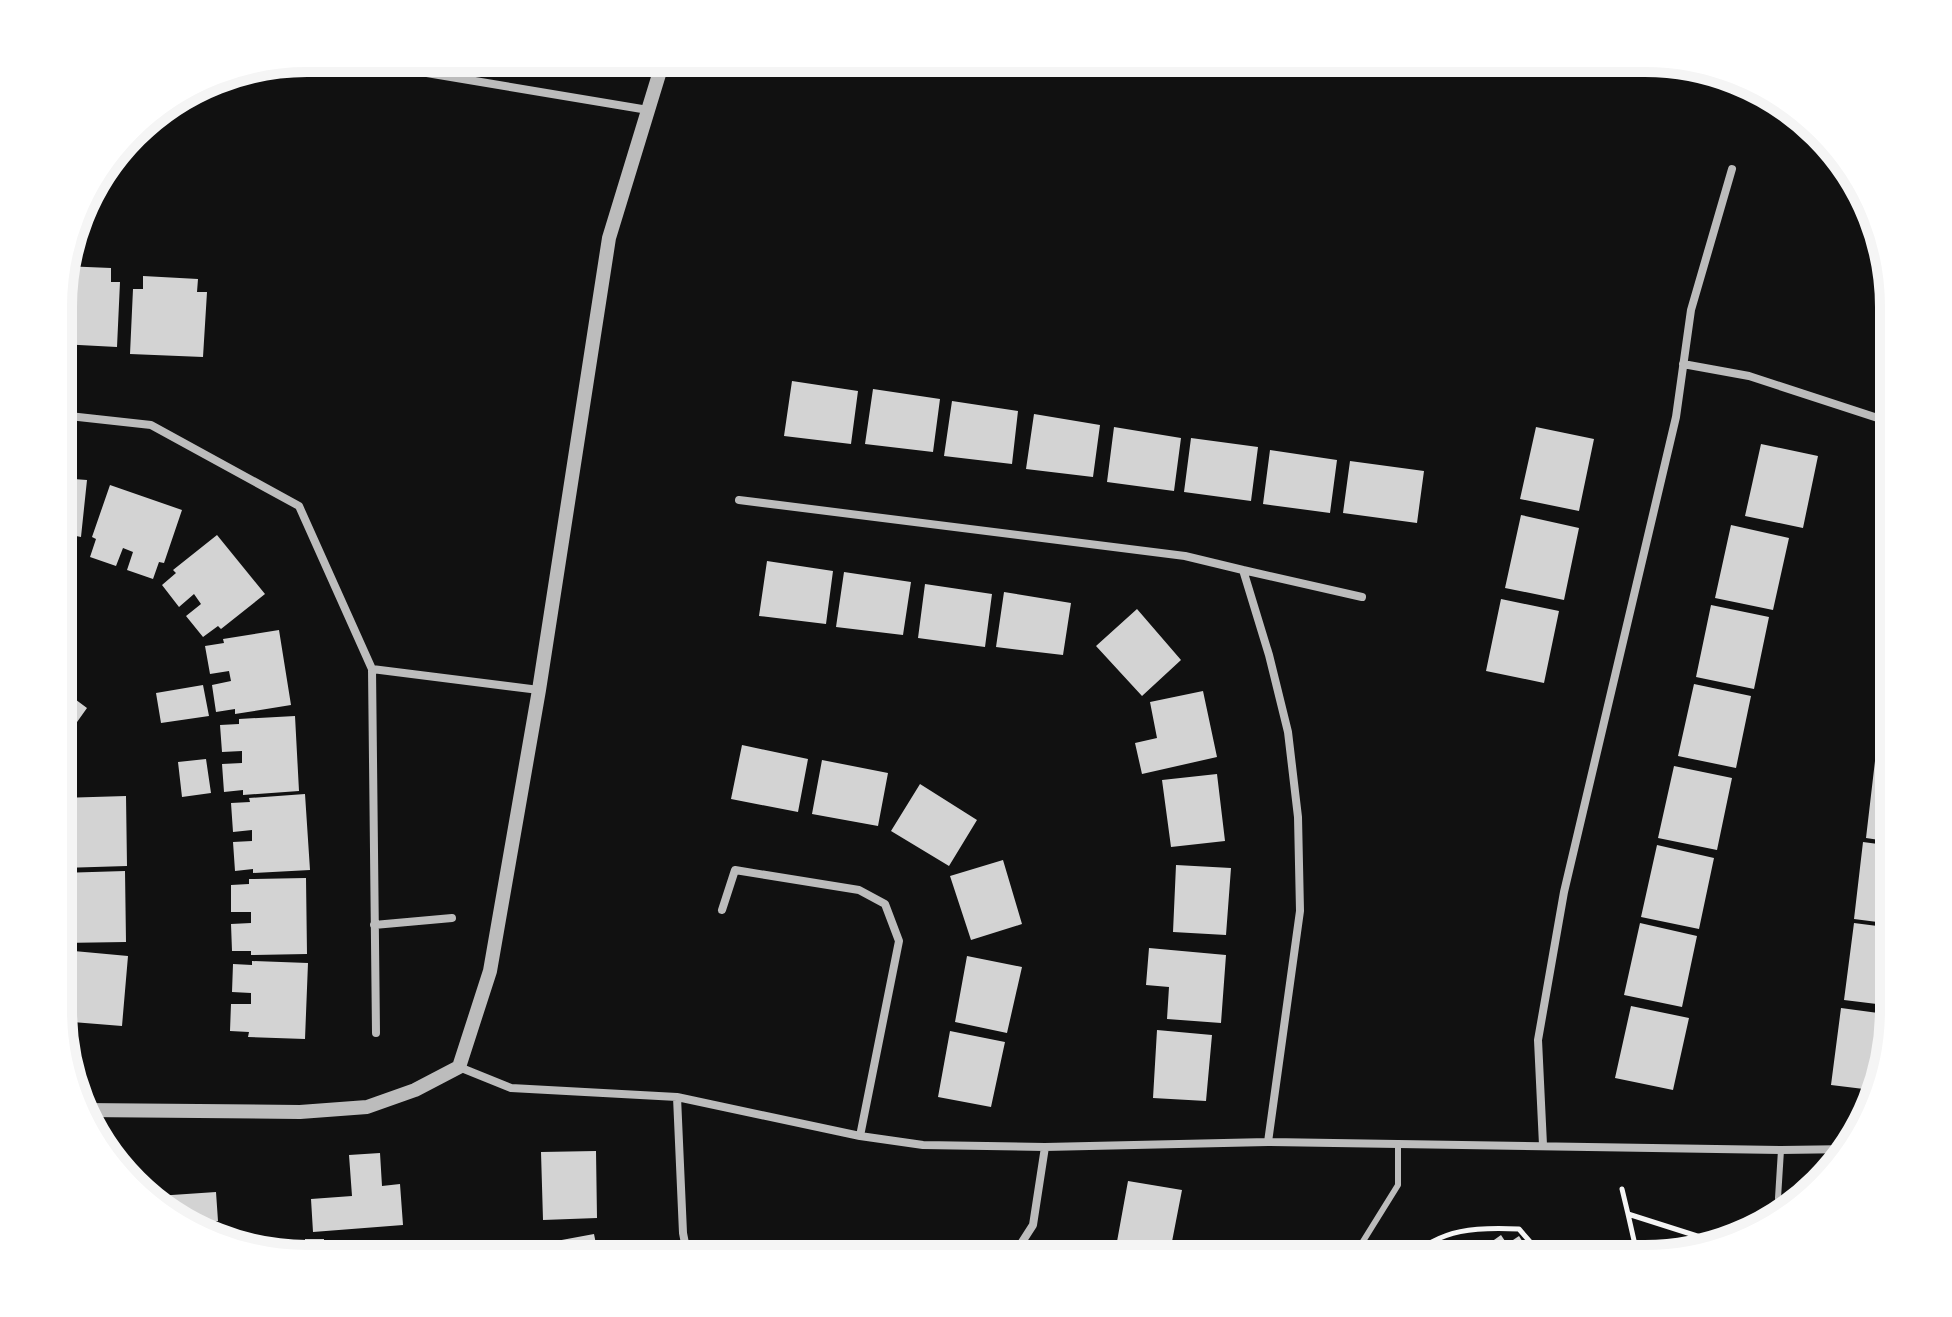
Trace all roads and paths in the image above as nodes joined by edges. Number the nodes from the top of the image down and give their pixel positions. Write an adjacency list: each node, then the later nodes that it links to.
1 (448, 73): 3 (street)
2 (659, 73): 3 (street)
3 (648, 110): 12 (street)
4 (1732, 169): 5 (street)
5 (1683, 364): 7 (street); 23 (street)
6 (72, 416): 11 (street)
7 (1879, 418)
8 (739, 500): 9 (street)
9 (1243, 570): 10 (street); 21 (street)
10 (1362, 597)
11 (372, 669): 12 (street); 15 (street)
12 (539, 690): 17 (street)
13 (722, 910): 20 (street)
14 (452, 918): 15 (street)
15 (374, 925): 16 (street)
16 (376, 1033)
17 (459, 1067): 18 (street); 19 (street)
18 (677, 1097): 20 (street); 36 (street)
19 (95, 1110)
20 (860, 1136): 24 (street)
21 (1268, 1142): 22 (street); 24 (street)
22 (1398, 1143): 23 (street); 32 (lane)
23 (1543, 1145): 26 (street)
24 (1045, 1147): 31 (street)
25 (1834, 1149): 26 (street)
26 (1781, 1150): 28 (lane)
27 (1622, 1189): 29 (path)
28 (1779, 1203)
29 (1628, 1214): 30 (path); 35 (path)
30 (1702, 1237)
31 (1020, 1244)
32 (1361, 1244)
33 (1427, 1244): 34 (path)
34 (1532, 1244)
35 (1635, 1244)
36 (685, 1245)

